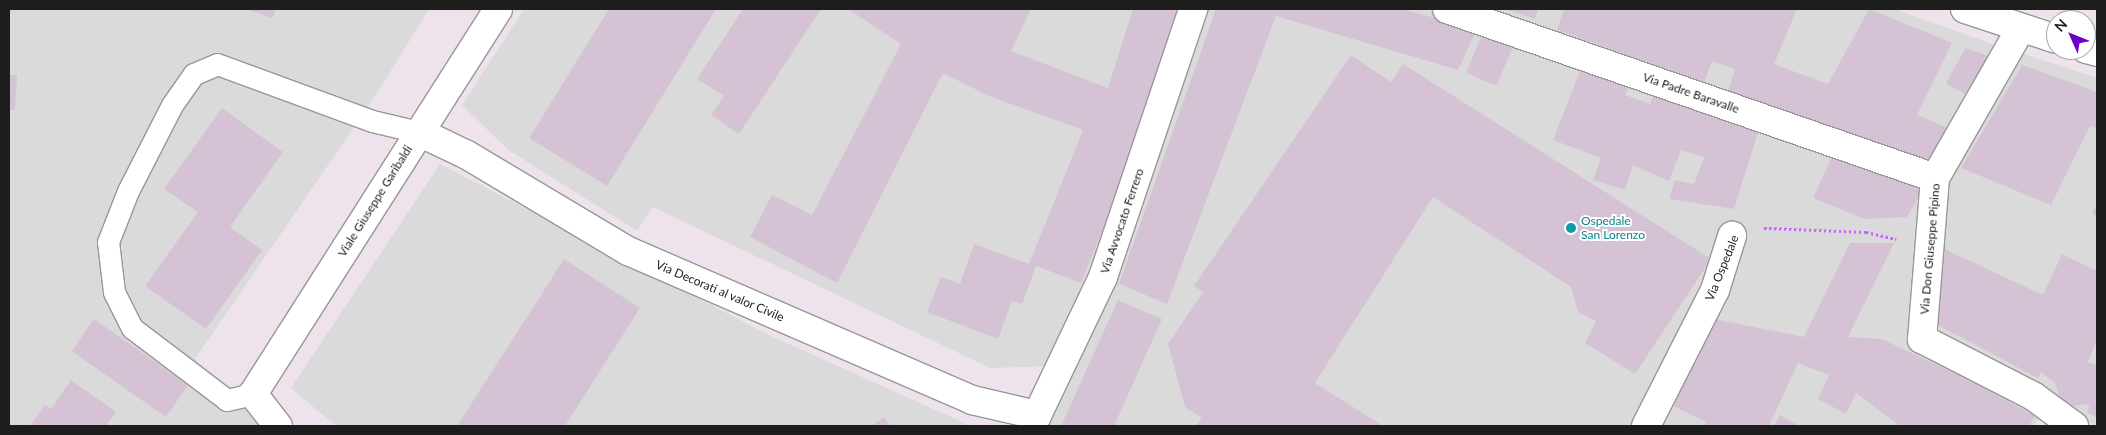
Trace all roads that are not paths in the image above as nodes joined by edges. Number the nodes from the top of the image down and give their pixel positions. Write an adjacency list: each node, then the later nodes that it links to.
1 (498, 9): 7 (street, Viale Giuseppe Garibaldi)
2 (1193, 9): 11 (street, Via Avvocato Ferrero)
3 (1447, 9): 8 (street, Via Padre Baravalle)
4 (1965, 9): 5 (street)
5 (2021, 28): 6 (street); 8 (street, Via Don Giuseppe Pipino)
6 (2046, 36)
7 (419, 132): 10 (street, Viale Giuseppe Garibaldi); 10 (lane); 11 (street, Via Decorati al valor Civile)
8 (1935, 178): 12 (street, Via Don Giuseppe Pipino)
9 (1732, 236): 14 (street, Via Ospedale)
10 (253, 394): 13 (street)
11 (1034, 421)
12 (2069, 425)
13 (278, 426)
14 (1646, 426)

